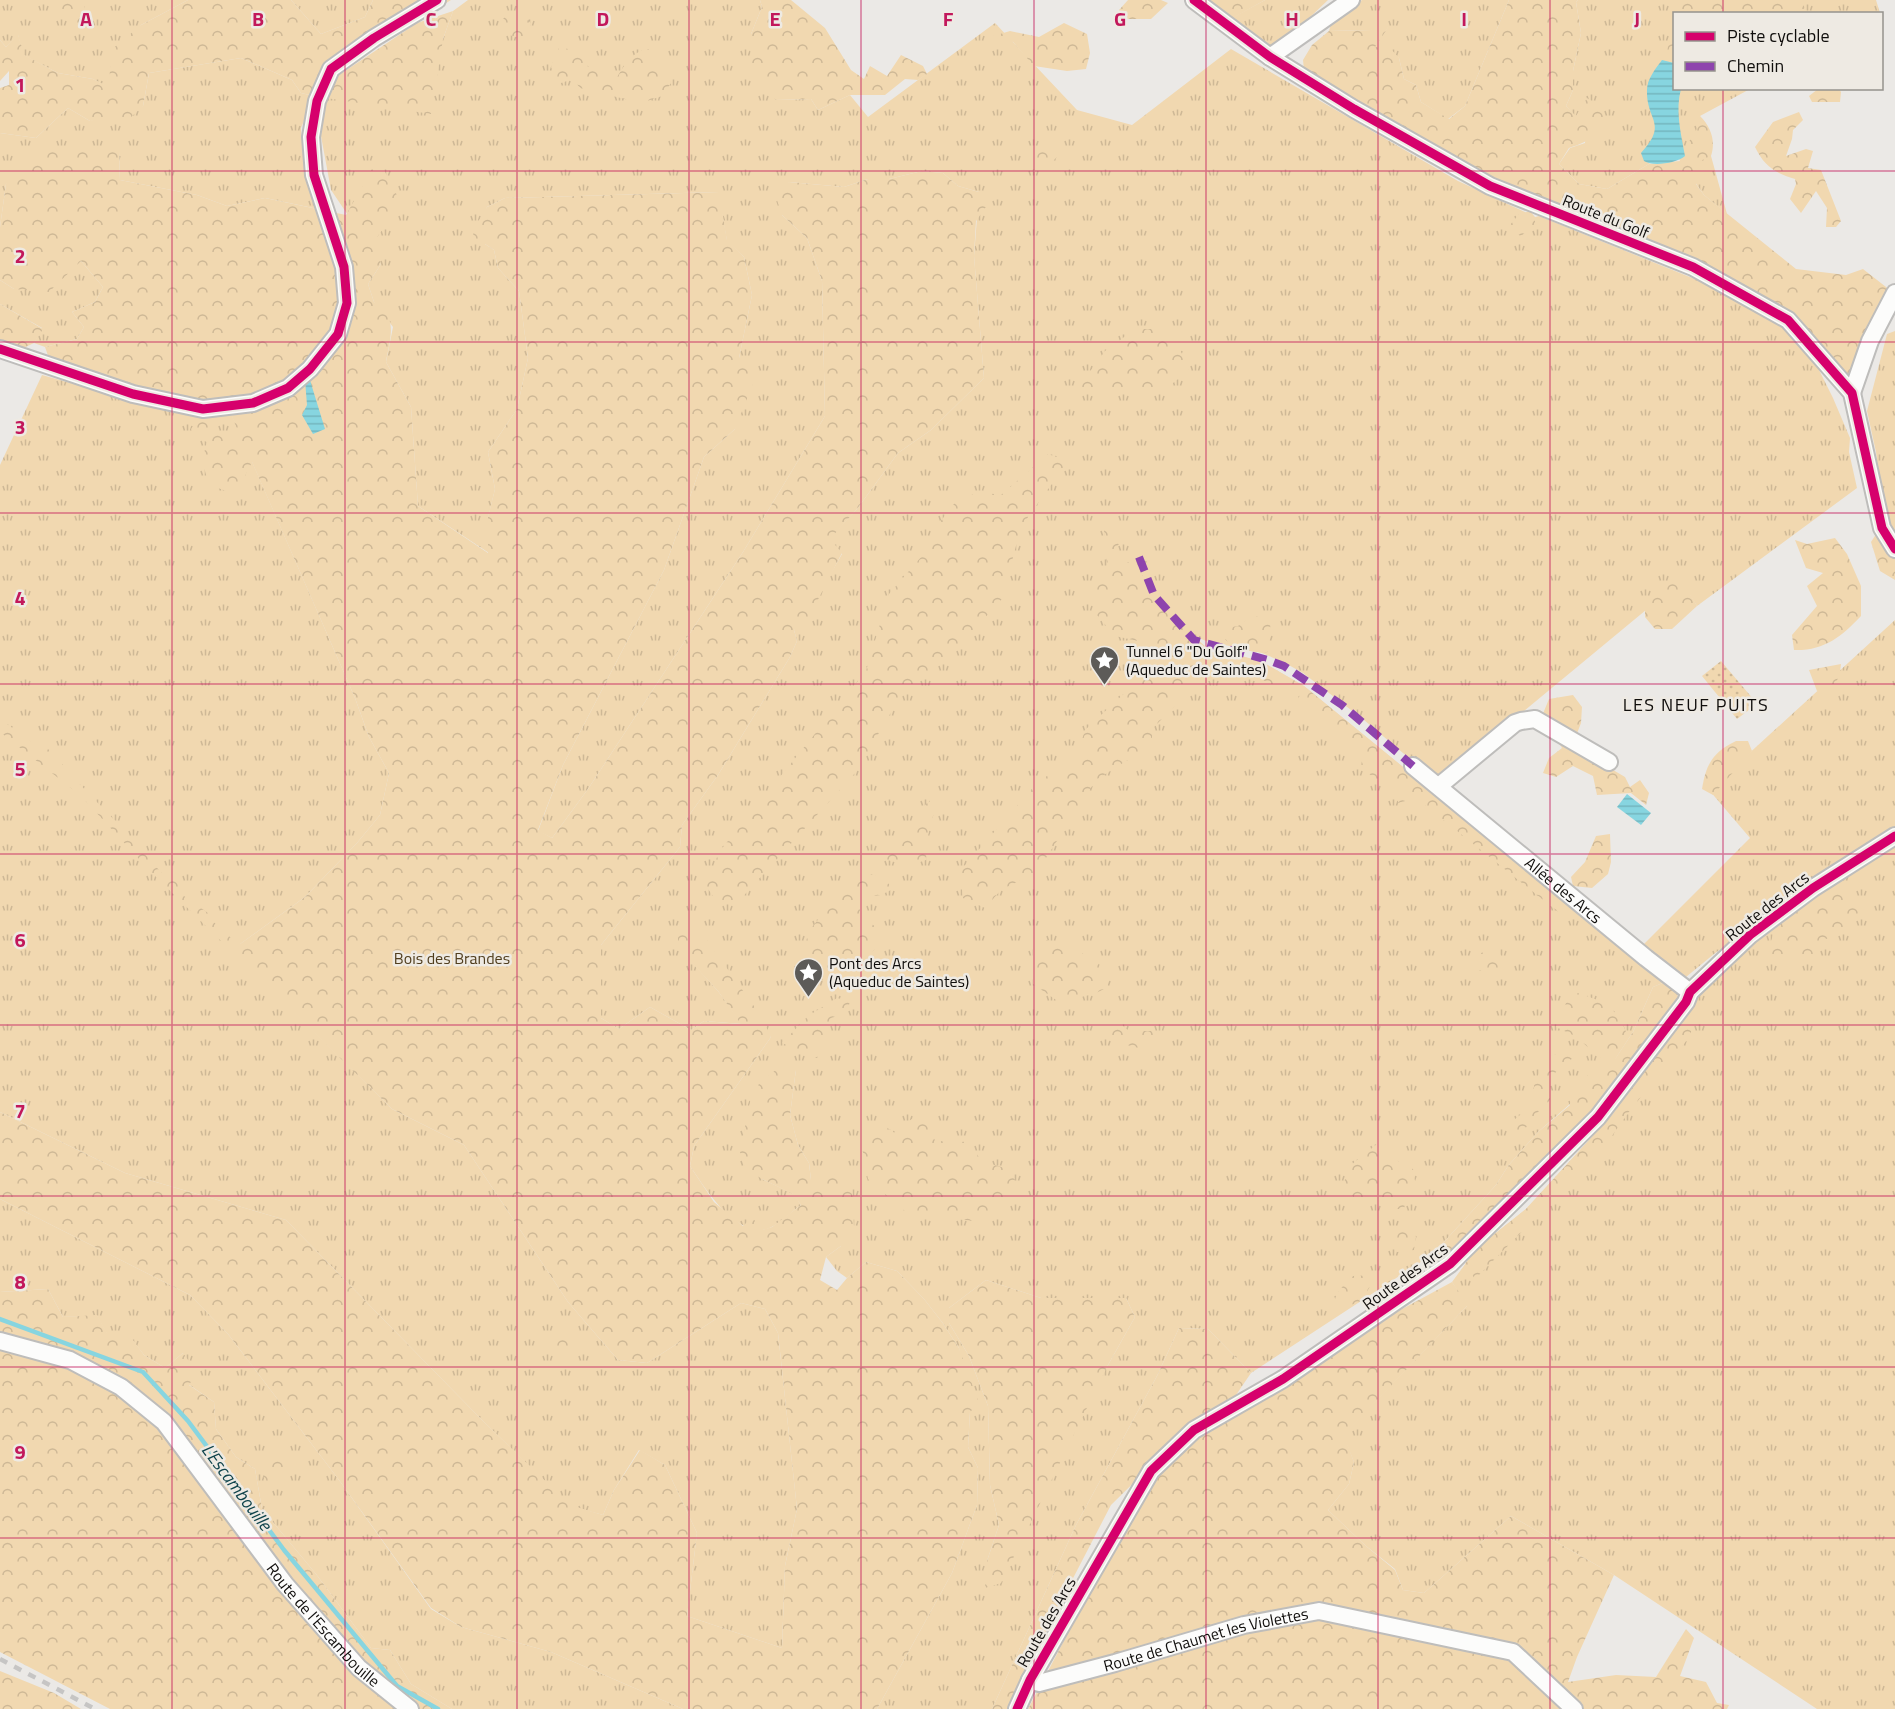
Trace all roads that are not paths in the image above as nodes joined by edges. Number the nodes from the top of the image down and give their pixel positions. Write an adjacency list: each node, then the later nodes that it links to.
1 (438, 0): 6 (street)
2 (1194, 0): 4 (street, Route du Golf)
3 (1351, 0): 4 (street)
4 (1270, 57): 7 (street, Route du Golf)
5 (1895, 293): 7 (street)
6 (0, 349)
7 (1852, 393): 8 (street, Route du Golf)
8 (1895, 549)
9 (1609, 762): 11 (street)
10 (1413, 766): 11 (street, Allée des Arcs)
11 (1439, 786): 13 (street, Allée des Arcs)
12 (1895, 836): 13 (street, Route des Arcs)
13 (1690, 992): 15 (street, Route des Arcs)
14 (0, 1341): 16 (street, Route de l'Escambouille)
15 (1030, 1680): 17 (street, Route des Arcs); 18 (street, Route de Chaumet les Violettes)
16 (410, 1709)
17 (1017, 1709)
18 (1574, 1709)

